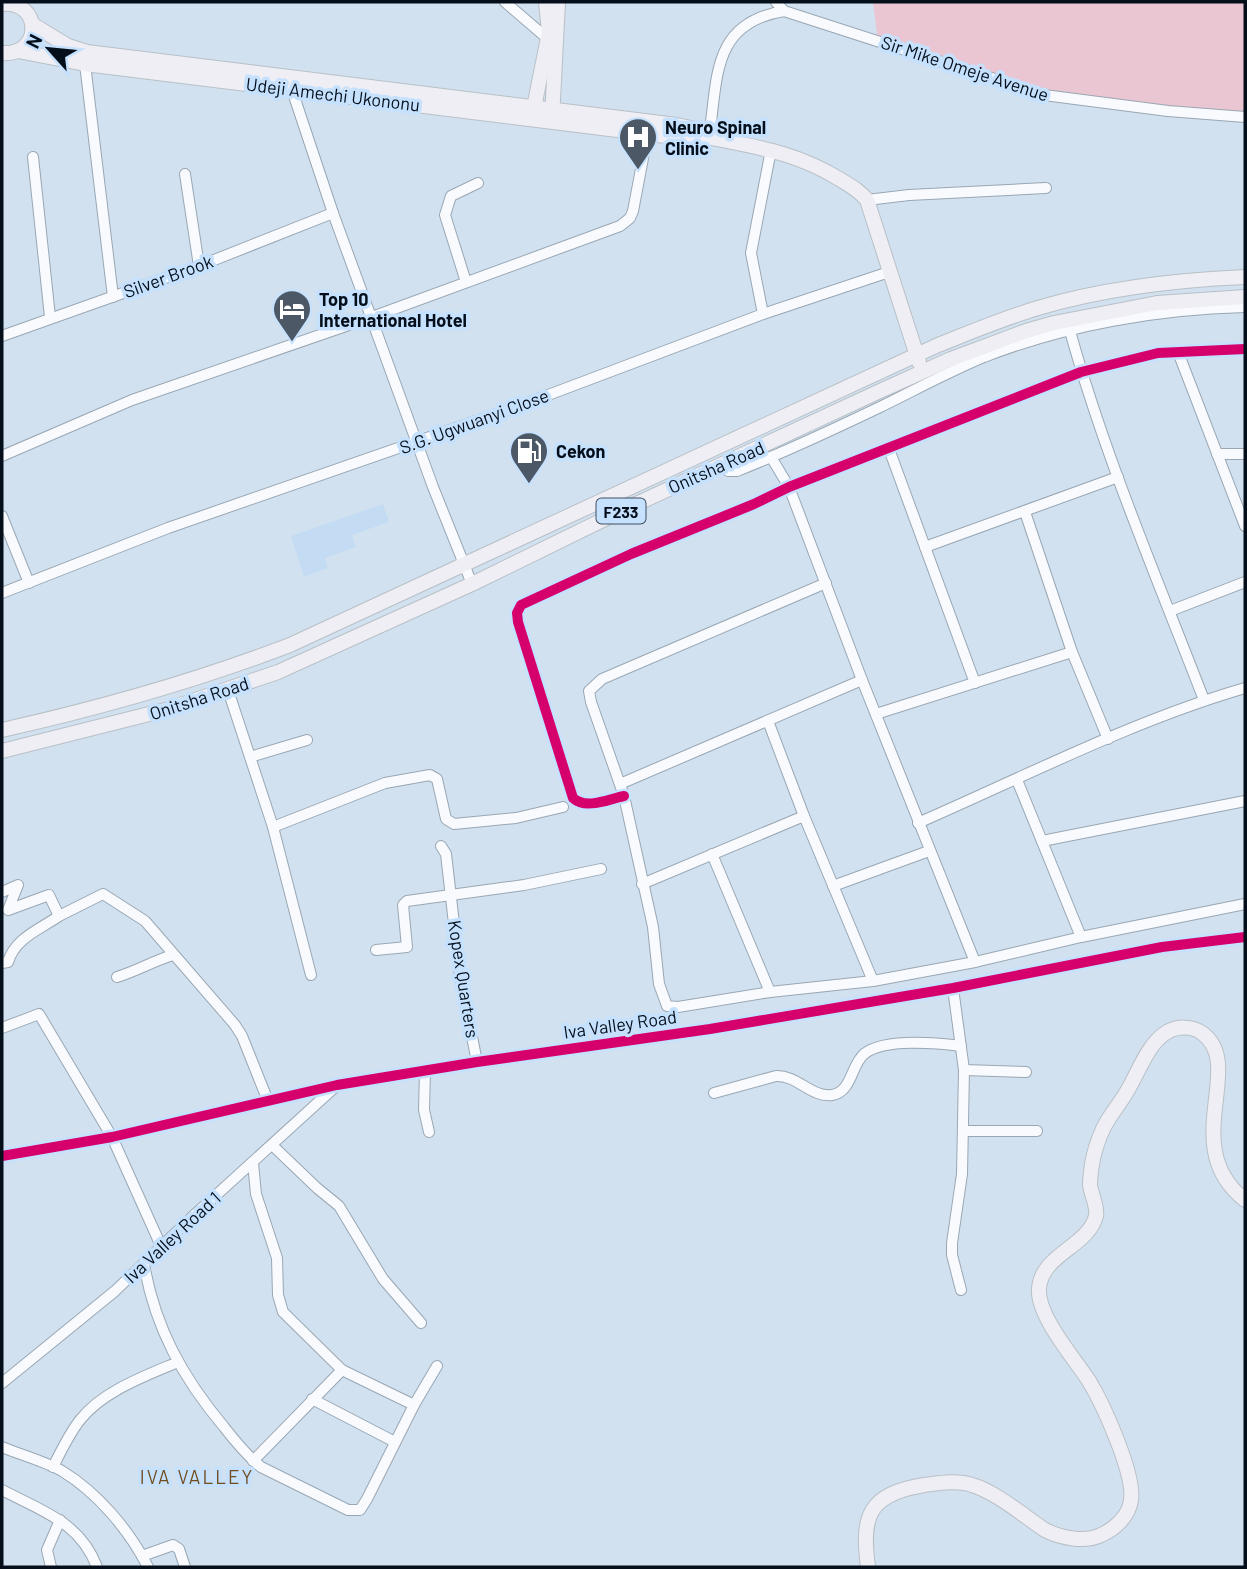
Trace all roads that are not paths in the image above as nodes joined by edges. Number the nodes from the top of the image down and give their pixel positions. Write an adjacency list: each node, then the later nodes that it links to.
1 (505, 2): 7 (street)
2 (546, 2): 7 (main road)
3 (558, 2): 14 (main road)
4 (2, 4): 6 (main road, Udeji Amechi Ukononu)
5 (780, 6): 15 (street, Sir Mike Omeje Avenue); 17 (street)
6 (28, 12): 8 (main road); 11 (main road, Udeji Amechi Ukononu)
7 (548, 39): 13 (main road)
8 (18, 51): 9 (main road, Udeji Amechi Ukononu); 10 (main road, Udeji Amechi Ukononu)
9 (2, 53)
10 (85, 64): 11 (main road, Udeji Amechi Ukononu); 29 (street)
11 (222, 74): 12 (main road, Udeji Amechi Ukononu); 13 (main road, Udeji Amechi Ukononu)
12 (292, 90): 13 (main road, Udeji Amechi Ukononu); 24 (street)
13 (533, 113): 14 (main road, Udeji Amechi Ukononu)
14 (552, 116): 16 (main road, Udeji Amechi Ukononu); 17 (main road)
15 (1245, 117)
16 (648, 132): 17 (main road, Udeji Amechi Ukononu); 28 (street)
17 (705, 137): 18 (main road)
18 (771, 150): 23 (main road); 32 (street)
19 (33, 157): 33 (street)
20 (185, 174): 25 (street)
21 (478, 183): 28 (street)
22 (1046, 188): 23 (street)
23 (867, 200): 26 (main road)
24 (333, 213): 25 (street, Silver Brook); 34 (street)
25 (199, 266): 29 (street, Silver Brook)
26 (889, 272): 32 (street, S.G. Ugwuanyi Close); 39 (main road)
27 (1245, 277): 39 (main road, Onitsha Road / F233)
28 (466, 282): 34 (street)
29 (113, 297): 33 (street, Silver Brook)
30 (1245, 297): 40 (main road, Onitsha Road / F233)
31 (1245, 307): 35 (street)
32 (763, 314): 42 (street, S.G. Ugwuanyi Close)
33 (50, 317): 36 (street, Silver Brook)
34 (372, 317): 42 (street); 46 (street)
35 (1070, 331): 41 (street); 47 (street)
36 (2, 336)
37 (1245, 349): 38 (street)
38 (1178, 352): 41 (street); 44 (street)
39 (917, 355): 40 (main road); 55 (main road, Onitsha Road / F233)
40 (922, 372): 48 (main road, Onitsha Road / F233)
41 (1081, 372): 43 (street); 49 (street)
42 (417, 441): 55 (street); 57 (street, S.G. Ugwuanyi Close)
43 (889, 449): 50 (street); 54 (street)
44 (1217, 454): 45 (street); 53 (street)
45 (1245, 454)
46 (2, 456)
47 (771, 457): 48 (street); 50 (street)
48 (723, 463): 59 (main road, Onitsha Road / F233)
49 (1118, 477): 51 (street); 61 (street)
50 (789, 487): 58 (street); 76 (street)
51 (1024, 512): 54 (street); 62 (street)
52 (2, 516): 57 (street)
53 (1245, 526)
54 (925, 547): 64 (street)
55 (463, 565): 59 (street); 70 (main road, Onitsha Road / F233)
56 (1245, 582): 61 (street)
57 (29, 583): 60 (street, S.G. Ugwuanyi Close)
58 (826, 583): 63 (street); 76 (street)
59 (472, 584): 66 (main road, Onitsha Road / F233)
60 (2, 593)
61 (1170, 611): 67 (street)
62 (1072, 652): 64 (street); 71 (street)
63 (862, 680): 68 (street); 69 (street)
64 (975, 683): 68 (street)
65 (1245, 688): 67 (street)
66 (228, 690): 73 (main road, Onitsha Road / F233); 74 (street)
67 (1204, 700): 71 (street)
68 (876, 715): 80 (street)
69 (768, 721): 76 (street); 79 (street)
70 (2, 730)
71 (1108, 739): 75 (street)
72 (307, 740): 74 (street)
73 (2, 751)
74 (250, 757): 81 (street)
75 (1017, 780): 80 (street); 82 (street)
76 (622, 790): 87 (street)
77 (1245, 801): 82 (street)
78 (563, 807): 81 (street)
79 (804, 816): 85 (street); 88 (street)
80 (918, 823): 84 (street)
81 (273, 827): 99 (street)
82 (1042, 841): 93 (street)
83 (441, 846): 90 (street, Kopex Quarters)
84 (929, 851): 88 (street); 97 (street)
85 (712, 854): 87 (street); 103 (street)
86 (601, 869): 90 (street, Kopex Quarters)
87 (642, 884): 103 (street)
88 (834, 886): 101 (street)
89 (2, 892): 92 (street)
90 (452, 896): 95 (street, Kopex Quarters); 106 (street, Kopex Quarters)
91 (1245, 904): 93 (street)
92 (59, 916): 96 (street); 98 (street)
93 (1081, 937): 97 (street)
94 (1245, 937): 102 (street, Iva Valley Road)
95 (376, 950)
96 (173, 955): 100 (street); 112 (street)
97 (975, 962): 101 (street)
98 (2, 963)
99 (311, 975)
100 (117, 977)
101 (873, 981): 103 (street)
102 (953, 988): 105 (street); 106 (street, Iva Valley Road)
103 (770, 992)
104 (2, 1028): 116 (street)
105 (961, 1046): 108 (street); 111 (street)
106 (477, 1062): 107 (street, Iva Valley Road)
107 (425, 1070): 110 (street, Iva Valley Road); 114 (street)
108 (964, 1070): 109 (street); 115 (street)
109 (1026, 1072)
110 (337, 1085): 112 (street, Iva Valley Road); 117 (street, Iva Valley Road 1)
111 (713, 1093)
112 (268, 1101): 116 (street, Iva Valley Road)
113 (1037, 1131): 115 (street)
114 (429, 1132)
115 (963, 1132): 123 (street)
116 (112, 1137): 118 (street, Iva Valley Road); 121 (street)
117 (272, 1145): 119 (street, Iva Valley Road 1); 124 (street)
118 (2, 1156)
119 (254, 1163): 121 (street, Iva Valley Road 1); 127 (street)
120 (1245, 1200): 142 (main road)
121 (161, 1246): 122 (street, Iva Valley Road 1)
122 (144, 1264): 125 (street); 128 (street, Iva Valley Road 1)
123 (961, 1290)
124 (421, 1323)
125 (178, 1362): 133 (street); 134 (street)
126 (437, 1366): 130 (street)
127 (342, 1370): 129 (street); 130 (street)
128 (2, 1383)
129 (312, 1399): 131 (street); 133 (street)
130 (414, 1405): 131 (street)
131 (395, 1442): 133 (street)
132 (2, 1447): 134 (street)
133 (253, 1461)
134 (53, 1467): 137 (street)
135 (2, 1490): 136 (street)
136 (60, 1520): 138 (street); 139 (street)
137 (142, 1556): 140 (street); 141 (street)
138 (51, 1567)
139 (97, 1567)
140 (148, 1567)
141 (185, 1567)
142 (868, 1567)

